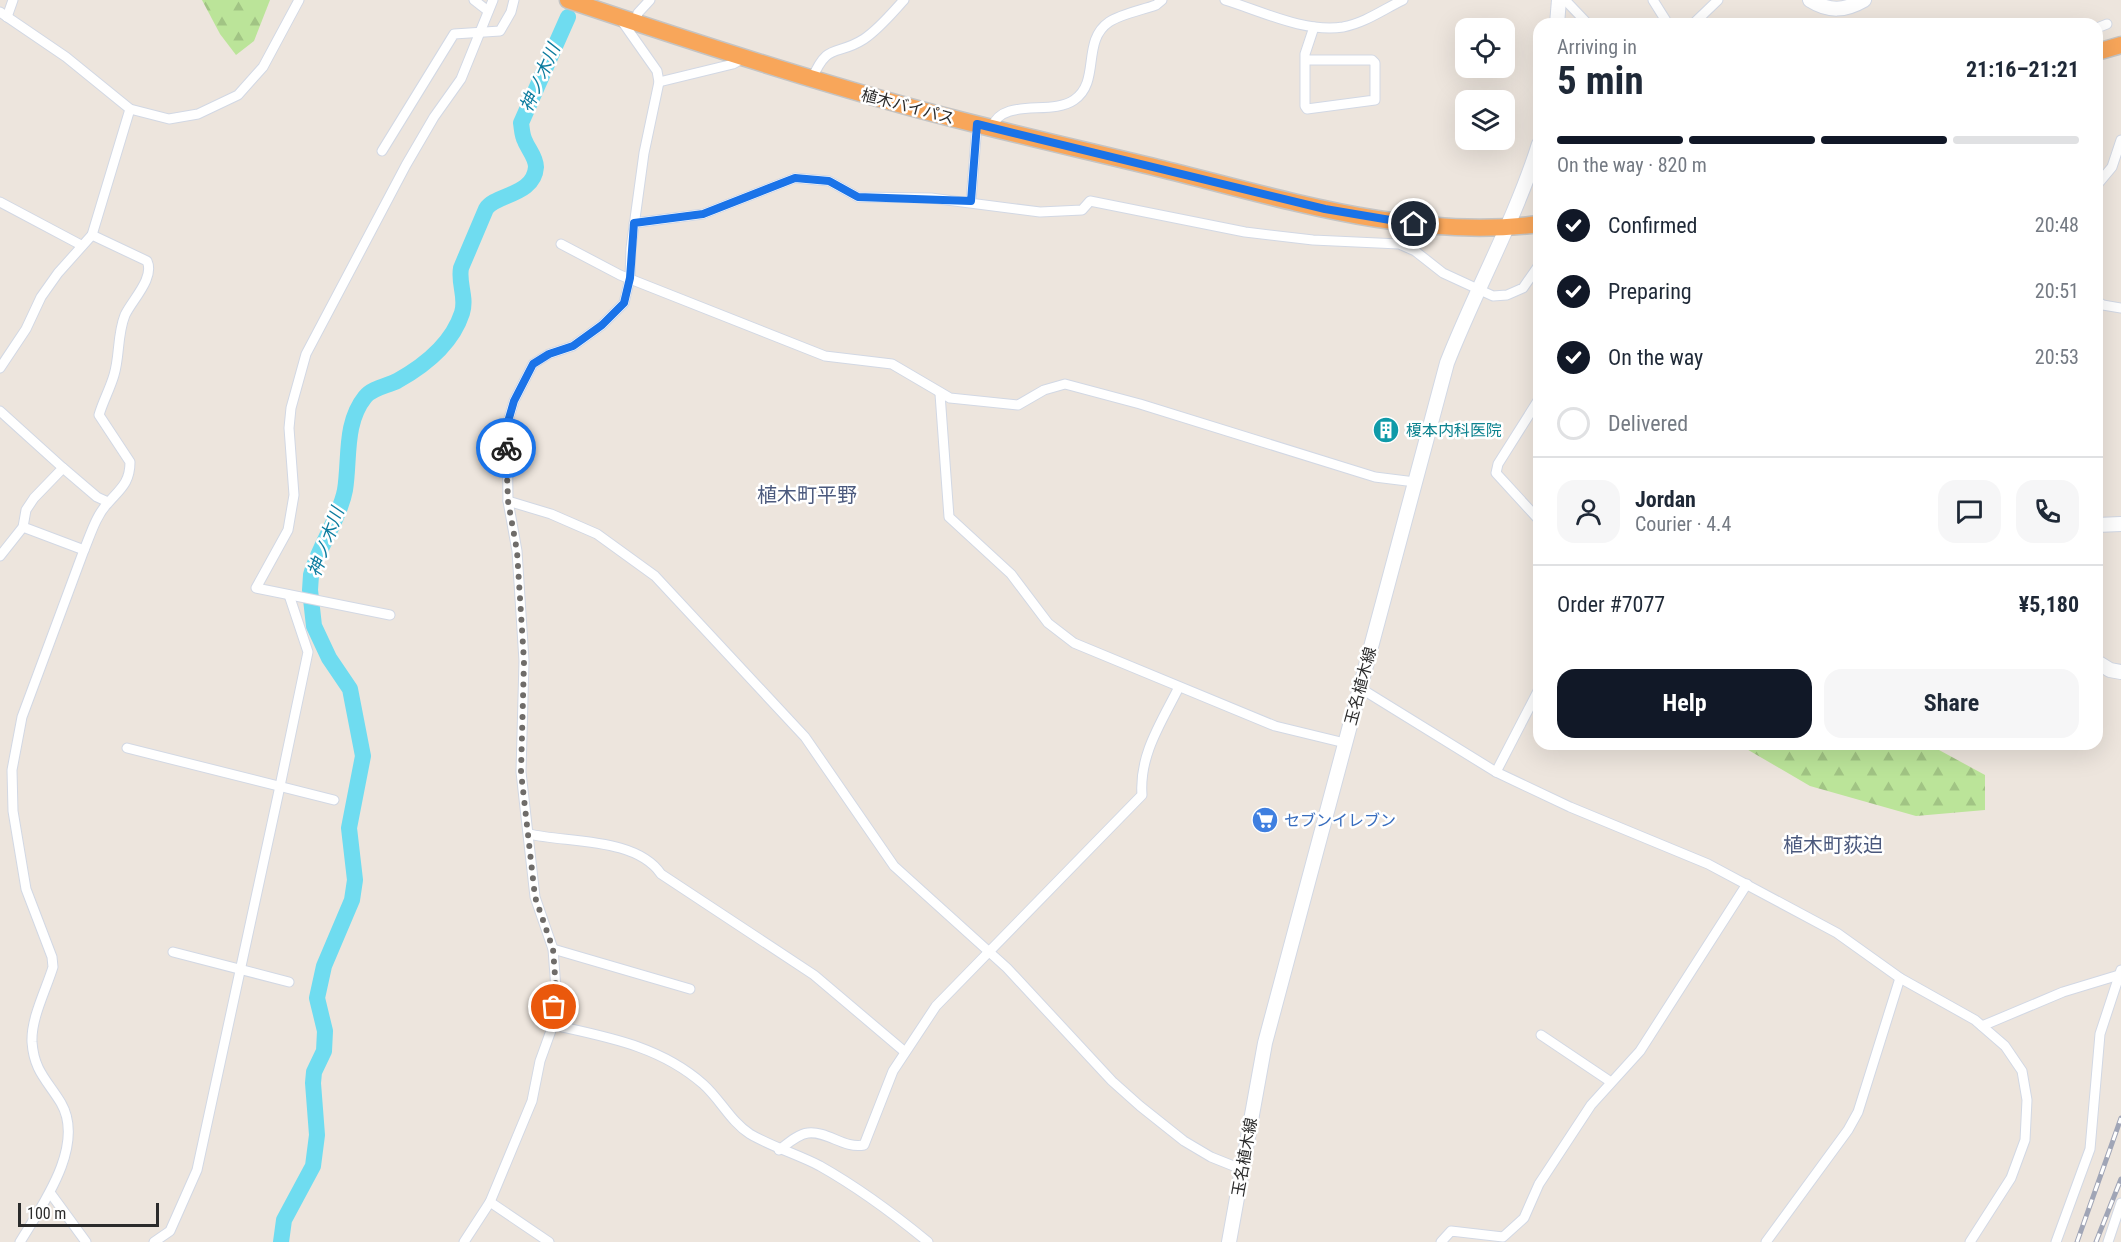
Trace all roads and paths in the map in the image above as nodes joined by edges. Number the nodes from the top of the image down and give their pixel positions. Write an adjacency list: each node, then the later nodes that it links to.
1 (13, 0): 19 (street)
2 (298, 0): 36 (street)
3 (474, 0): 18 (street)
4 (493, 0): 18 (street)
5 (514, 0): 29 (street)
6 (568, 0): 20 (highway, 植木バイパス)
7 (650, 0): 25 (street)
8 (904, 0): 34 (street)
9 (1162, 0): 37 (street)
10 (1225, 0): 28 (street)
11 (1403, 0): 28 (street)
12 (1559, 0): 21 (main road)
13 (1565, 0): 22 (street)
14 (1653, 0): 23 (street)
15 (1718, 0): 24 (street)
16 (1810, 0): 17 (main road)
17 (1864, 0)
18 (488, 11): 29 (street)
19 (3, 14): 36 (street)
20 (619, 17): 25 (highway, 植木バイパス); 35 (street)
21 (1558, 18)
22 (1582, 18)
23 (1664, 18)
24 (1699, 18)
25 (635, 22): 32 (highway, 植木バイパス)
26 (2107, 24): 27 (street)
27 (2103, 26)
28 (1314, 27): 33 (street)
29 (480, 32): 39 (street); 69 (street)
30 (2121, 45): 31 (highway)
31 (2103, 50)
32 (744, 58): 34 (highway, 植木バイパス); 35 (street)
33 (1305, 60): 33 (street)
34 (812, 80): 37 (highway, 植木バイパス)
35 (659, 82): 44 (street)
36 (130, 109): 47 (street)
37 (984, 126): 42 (street); 46 (highway, 植木バイパス)
38 (2121, 140): 41 (street)
39 (382, 151)
40 (1533, 160): 46 (main road, 玉名植木線)
41 (2103, 178)
42 (971, 201): 44 (street); 52 (street)
43 (0, 202): 49 (street)
44 (634, 223): 51 (street)
45 (1533, 225): 46 (highway, 植木バイパス)
46 (1508, 228): 52 (main road, 玉名植木線)
47 (92, 235): 49 (street); 62 (street)
48 (561, 244): 51 (street)
49 (81, 245): 55 (street)
50 (1533, 274): 52 (street)
51 (630, 278): 56 (street); 61 (street)
52 (1476, 290): 60 (main road, 玉名植木線)
53 (2121, 299): 54 (street)
54 (2117, 307)
55 (0, 368)
56 (940, 394): 60 (street); 73 (street)
57 (1533, 409): 63 (street)
58 (0, 411): 59 (street)
59 (63, 468): 62 (street); 66 (street)
60 (1415, 482): 74 (main road, 玉名植木線)
61 (508, 501): 81 (street); 85 (street)
62 (108, 502): 67 (street)
63 (1533, 513)
64 (2121, 524): 65 (main road)
65 (2103, 525)
66 (23, 527): 67 (street); 68 (street)
67 (84, 550): 98 (street)
68 (0, 556)
69 (289, 595): 70 (street); 79 (street)
70 (390, 615)
71 (2103, 666): 72 (main road)
72 (2121, 672)
73 (1179, 687): 76 (street); 85 (street)
74 (1360, 688): 76 (main road, 玉名植木線); 78 (street)
75 (1533, 701): 78 (street)
76 (1345, 744): 97 (main road, 玉名植木線)
77 (127, 748): 79 (street)
78 (1496, 772): 82 (street)
79 (280, 786): 80 (street); 86 (street)
80 (334, 800)
81 (529, 834): 83 (street); 94 (street)
82 (1747, 884): 88 (street); 95 (street)
83 (553, 949): 90 (street); 91 (street)
84 (173, 952): 86 (street)
85 (990, 952): 94 (street); 97 (street)
86 (240, 970): 89 (street); 103 (street)
87 (2120, 972): 92 (street); 111 (street)
88 (1900, 978): 92 (street); 109 (street)
89 (289, 982)
90 (690, 988)
91 (553, 1025): 96 (street); 99 (street)
92 (1982, 1026): 110 (street)
93 (1541, 1035): 95 (street)
94 (905, 1052): 96 (street)
95 (1611, 1082): 108 (street)
96 (779, 1150): 106 (street)
97 (1241, 1169): 107 (main road, 玉名植木線)
98 (51, 1194): 101 (street); 102 (street)
99 (490, 1202): 104 (street); 105 (street)
100 (2121, 1203): 112 (street)
101 (20, 1242)
102 (86, 1242)
103 (154, 1242)
104 (464, 1242)
105 (549, 1242)
106 (928, 1242)
107 (1229, 1242)
108 (1441, 1242)
109 (1766, 1242)
110 (1970, 1242)
111 (2056, 1242)
112 (2108, 1242)

